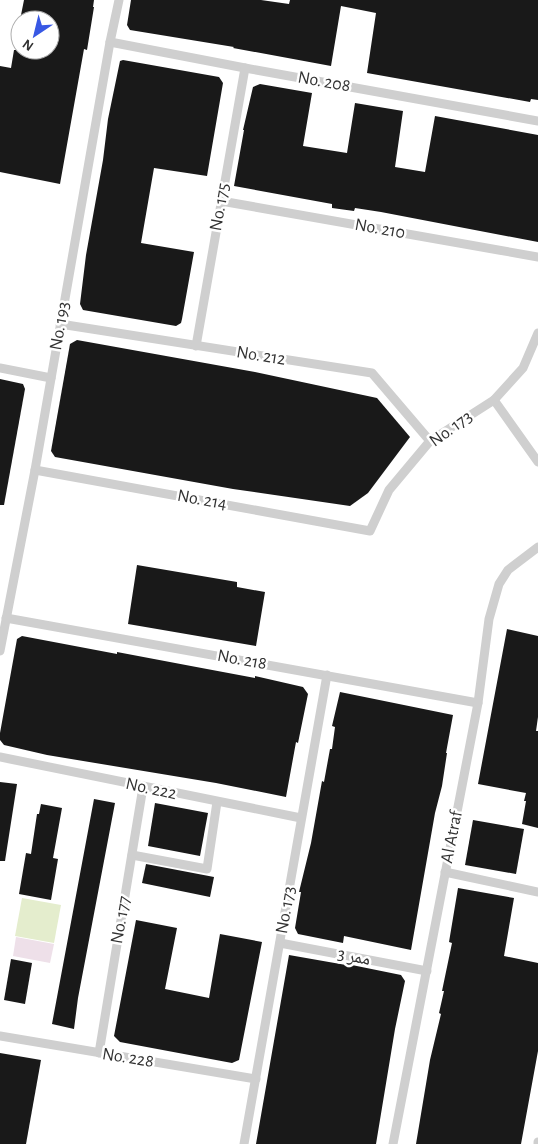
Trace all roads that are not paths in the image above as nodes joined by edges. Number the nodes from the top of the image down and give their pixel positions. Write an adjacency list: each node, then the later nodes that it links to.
1 (119, 0): 2 (street, No. 193)
2 (110, 42): 3 (street, No. 208); 7 (street, No. 193)
3 (245, 68): 4 (street, No. 208); 5 (street, No. 175)
4 (538, 121)
5 (221, 201): 6 (street, No. 210); 9 (street, No. 175)
6 (538, 257)
7 (60, 324): 9 (street, No. 212); 11 (street, No. 193)
8 (538, 333): 12 (street, No. 173)
9 (196, 346): 13 (street, No. 212)
10 (0, 368): 11 (street)
11 (50, 378): 15 (street, No. 193)
12 (494, 400): 13 (street, No. 173); 14 (street)
13 (430, 441): 16 (street, No. 173)
14 (538, 462)
15 (35, 470): 16 (street, No. 214); 18 (street, No. 193)
16 (370, 531)
17 (538, 547): 21 (street, Al Atraf)
18 (6, 618): 19 (street, No. 193); 20 (street, No. 218)
19 (0, 651)
20 (327, 675): 21 (street, No. 218); 25 (street, No. 173)
21 (478, 703): 27 (street, Al Atraf)
22 (0, 757): 23 (street, No. 222)
23 (143, 787): 24 (street, No. 222); 26 (street, No. 177)
24 (217, 802): 25 (street, No. 222); 26 (street)
25 (302, 818): 29 (street, No. 173)
26 (132, 855): 32 (street, No. 177)
27 (445, 872): 28 (street); 30 (street, Al Atraf)
28 (538, 892)
29 (280, 943): 30 (street, ممر 3); 33 (street, No. 173)
30 (427, 971): 35 (street, Al Atraf)
31 (0, 1036): 32 (street, No. 228)
32 (99, 1053): 33 (street, No. 228)
33 (256, 1079): 34 (street, No. 173)
34 (244, 1144)
35 (393, 1144)

